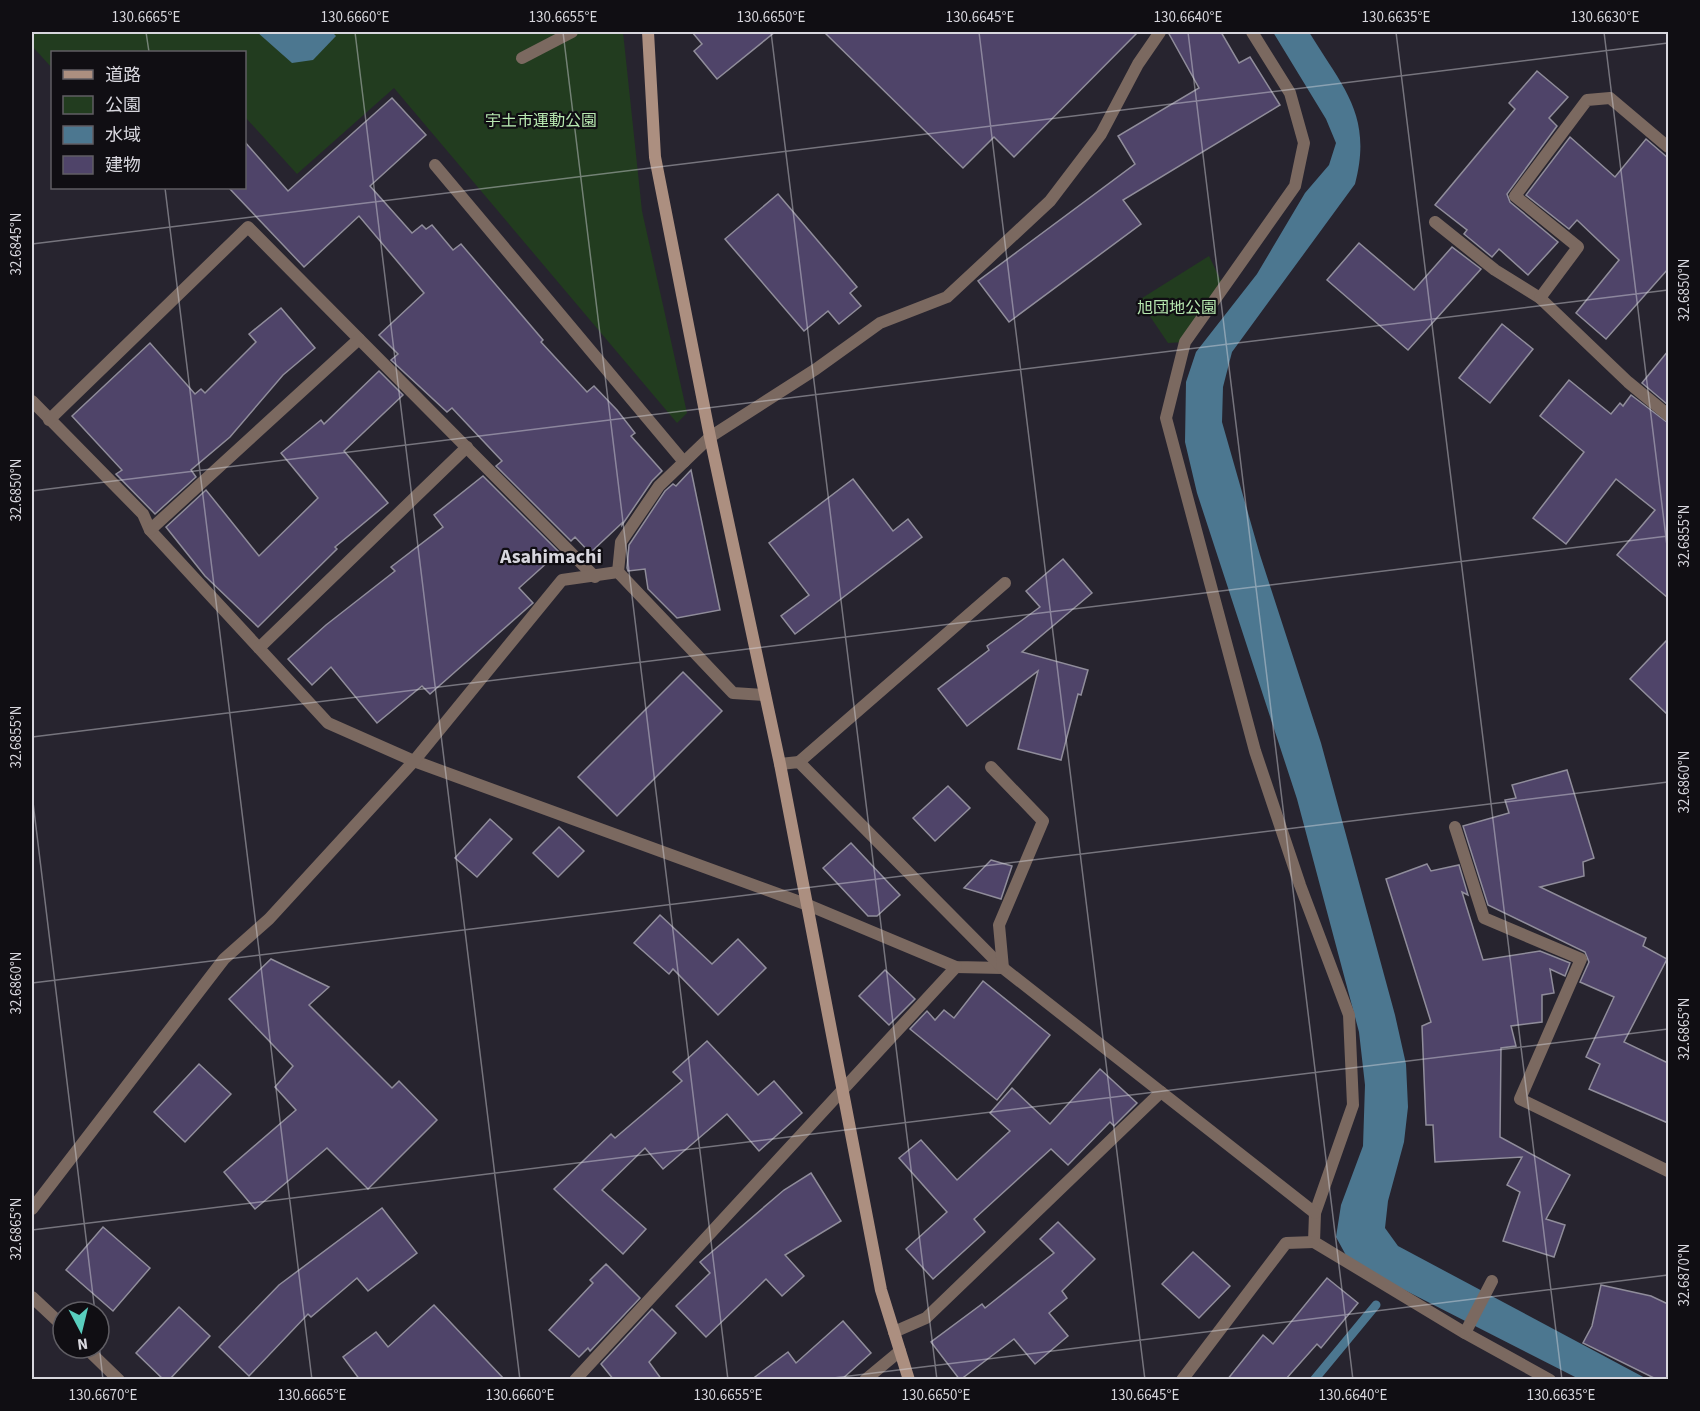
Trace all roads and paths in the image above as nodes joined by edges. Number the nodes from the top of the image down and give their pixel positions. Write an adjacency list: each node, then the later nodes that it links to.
1 (572, 32): 5 (street)
2 (648, 32): 14 (street)
3 (1160, 32): 14 (street)
4 (1252, 32): 35 (street)
5 (522, 58)
6 (1668, 147): 9 (street)
7 (435, 165): 16 (street)
8 (1435, 222): 9 (street)
9 (1540, 298): 12 (street)
10 (359, 339): 13 (street); 15 (street); 17 (street)
11 (32, 401): 13 (street)
12 (1668, 415)
13 (49, 420): 17 (street)
14 (710, 437): 16 (street); 22 (street)
15 (467, 447): 19 (street); 21 (street)
16 (684, 462): 18 (street)
17 (150, 530): 21 (street)
18 (618, 572): 19 (street); 22 (street)
19 (595, 577): 23 (street)
20 (1005, 584): 24 (street)
21 (259, 648): 23 (street)
22 (765, 695): 25 (street)
23 (414, 761): 28 (street); 34 (street)
24 (799, 762): 25 (street); 30 (street)
25 (780, 764): 28 (street)
26 (991, 767): 30 (street)
27 (1455, 827): 33 (street)
28 (808, 905): 29 (street); 31 (street)
29 (956, 967): 30 (street); 31 (street)
30 (1003, 968): 32 (street)
31 (842, 1091): 40 (street); 45 (street)
32 (1161, 1092): 35 (street); 40 (street)
33 (1668, 1171)
34 (32, 1209)
35 (1314, 1214): 36 (street)
36 (1314, 1242): 41 (street); 48 (street)
37 (1492, 1281): 41 (street)
38 (32, 1297): 39 (street)
39 (51, 1315)
40 (894, 1332): 42 (street)
41 (1465, 1334): 49 (street)
42 (900, 1352): 46 (street); 47 (street)
43 (98, 1360): 44 (street)
44 (119, 1380)
45 (575, 1380)
46 (865, 1380)
47 (909, 1380)
48 (1182, 1380)
49 (1550, 1380)

